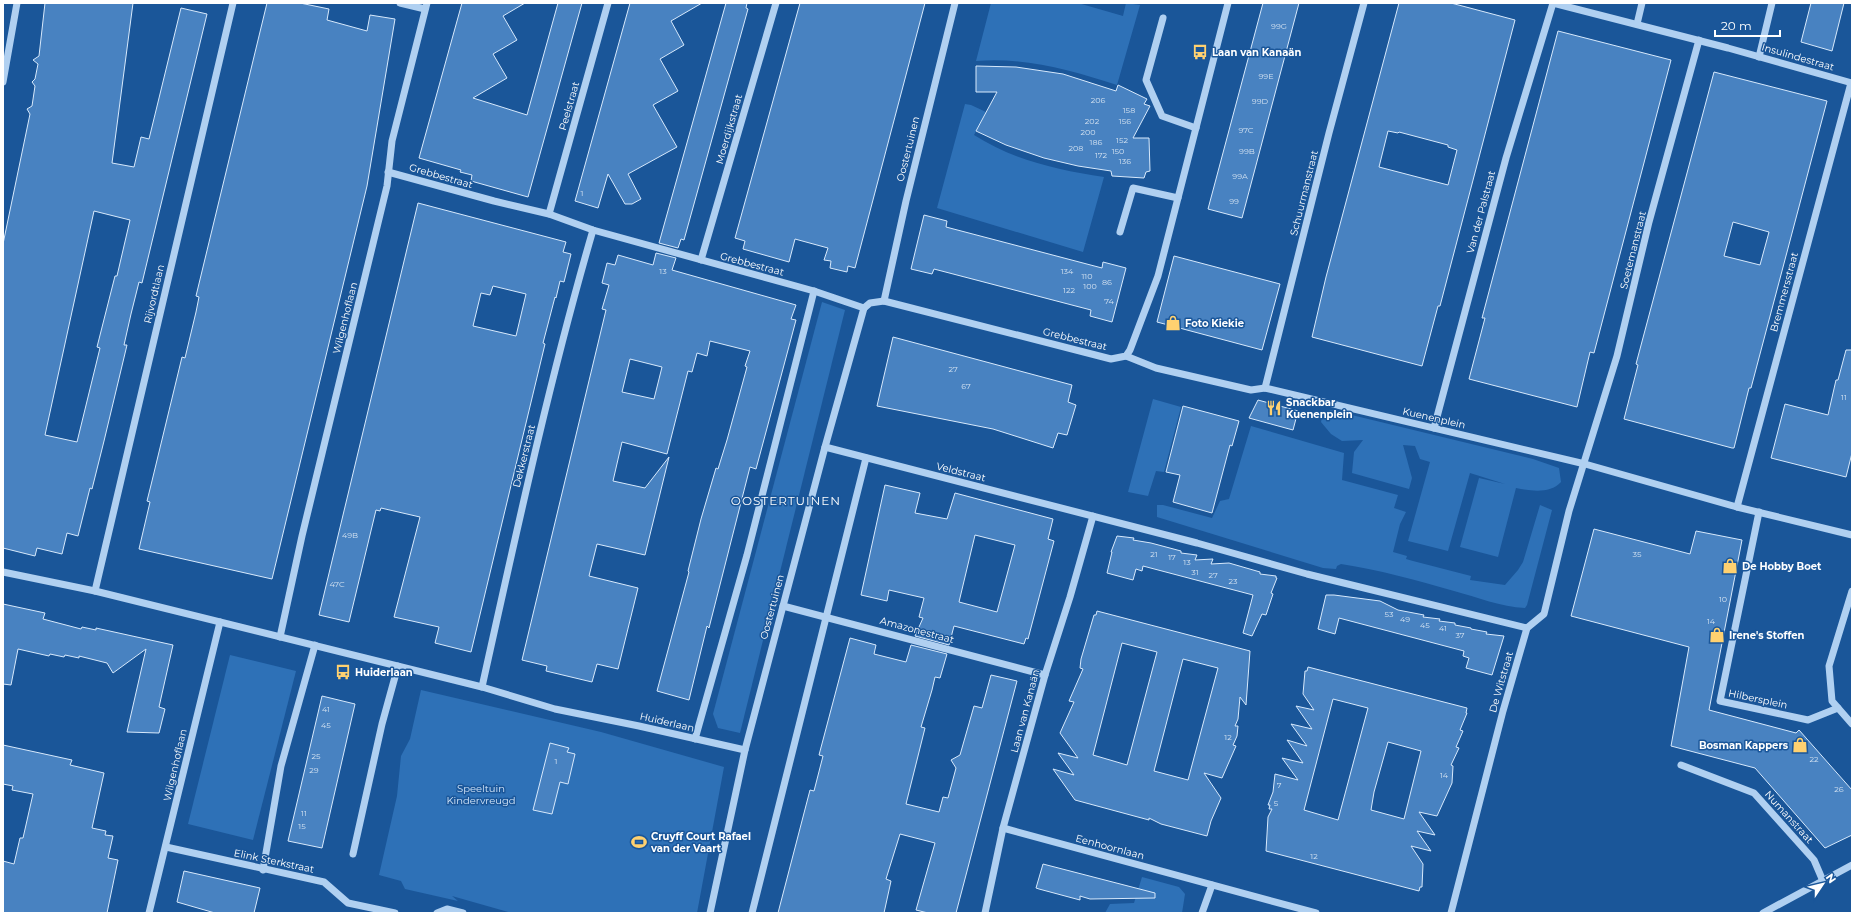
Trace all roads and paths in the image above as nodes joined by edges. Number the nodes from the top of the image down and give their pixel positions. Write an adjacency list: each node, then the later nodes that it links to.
1 (17, 3): 17 (street)
2 (233, 3): 40 (street, Rijvordtlaan)
3 (400, 3): 12 (street)
4 (608, 3): 22 (street, Peelstraat)
5 (776, 3): 25 (street, Moerdijkstraat)
6 (954, 3): 27 (street, Oostertuinen)
7 (1228, 3): 19 (street)
8 (1364, 3): 30 (street, Schuurmanstraat)
9 (1553, 3): 14 (street, Insulindestraat); 31 (street, Van der Palstraat)
10 (1642, 3): 14 (street)
11 (1772, 3): 16 (street)
12 (426, 6): 20 (street, Wilgenhoflaan)
13 (1163, 18): 19 (street)
14 (1636, 24): 15 (street, Insulindestraat)
15 (1699, 40): 16 (street, Insulindestraat); 34 (street, Soetemanstraat)
16 (1759, 57): 18 (street, Insulindestraat)
17 (3, 82)
18 (1852, 83): 35 (street, Bremmersstraat)
19 (1196, 128): 21 (street)
20 (388, 172): 22 (street, Grebbestraat); 46 (street, Wilgenhoflaan)
21 (1178, 198): 24 (street); 29 (street)
22 (549, 214): 23 (street, Grebbestraat)
23 (593, 230): 25 (street, Grebbestraat); 50 (street, Dekkerstraat)
24 (1120, 232)
25 (701, 260): 26 (street, Grebbestraat)
26 (814, 291): 28 (street, Grebbestraat); 53 (street)
27 (884, 301): 28 (street); 29 (street, Grebbestraat)
28 (864, 308): 32 (street, Oostertuinen)
29 (1126, 356): 30 (street, Kuenenplein)
30 (1266, 388): 31 (street, Kuenenplein)
31 (1434, 428): 34 (street, Kuenenplein)
32 (825, 447): 33 (street, Veldstraat); 42 (street, Oostertuinen)
33 (866, 458): 37 (street, Veldstraat); 43 (street)
34 (1585, 464): 35 (street, Kuenenplein); 45 (street)
35 (1737, 507): 36 (street)
36 (1759, 512): 38 (street); 51 (street, Hilbersplein)
37 (1093, 516): 45 (street); 49 (street, Laan van Kanaän)
38 (1852, 535)
39 (3, 572): 40 (street, Huiderlaan)
40 (96, 590): 44 (street, Huiderlaan)
41 (1852, 591): 51 (street)
42 (783, 606): 43 (street, Amazonestraat); 54 (street, Oostertuinen)
43 (827, 616): 49 (street, Amazonestraat); 68 (street)
44 (220, 622): 46 (street, Huiderlaan); 57 (street, Wilgenhoflaan)
45 (1527, 628): 72 (street, De Witstraat)
46 (280, 637): 47 (street, Huiderlaan)
47 (315, 645): 48 (street, Huiderlaan); 60 (street)
48 (398, 666): 50 (street, Huiderlaan); 58 (street)
49 (1045, 674): 56 (street, Laan van Kanaän)
50 (482, 687): 53 (street, Huiderlaan)
51 (1838, 708): 52 (street)
52 (1852, 724)
53 (695, 739): 54 (street, Huiderlaan)
54 (744, 750): 67 (street, Oostertuinen)
55 (1681, 765): 61 (street, Numanstraat)
56 (1004, 828): 62 (street, Eenhoornlaan); 69 (street, Laan van Kanaän)
57 (166, 847): 60 (street, Elink Sterkstraat); 63 (street, Wilgenhoflaan)
58 (353, 854)
59 (1852, 865): 61 (street)
60 (263, 870): 64 (street, Elink Sterkstraat)
61 (1823, 880): 73 (street)
62 (1212, 885): 70 (street); 71 (street, Eenhoornlaan)
63 (149, 913)
64 (395, 913)
65 (437, 913): 66 (street)
66 (463, 913)
67 (710, 913)
68 (752, 913)
69 (985, 913)
70 (1202, 913)
71 (1316, 913)
72 (1451, 913)
73 (1763, 913)

